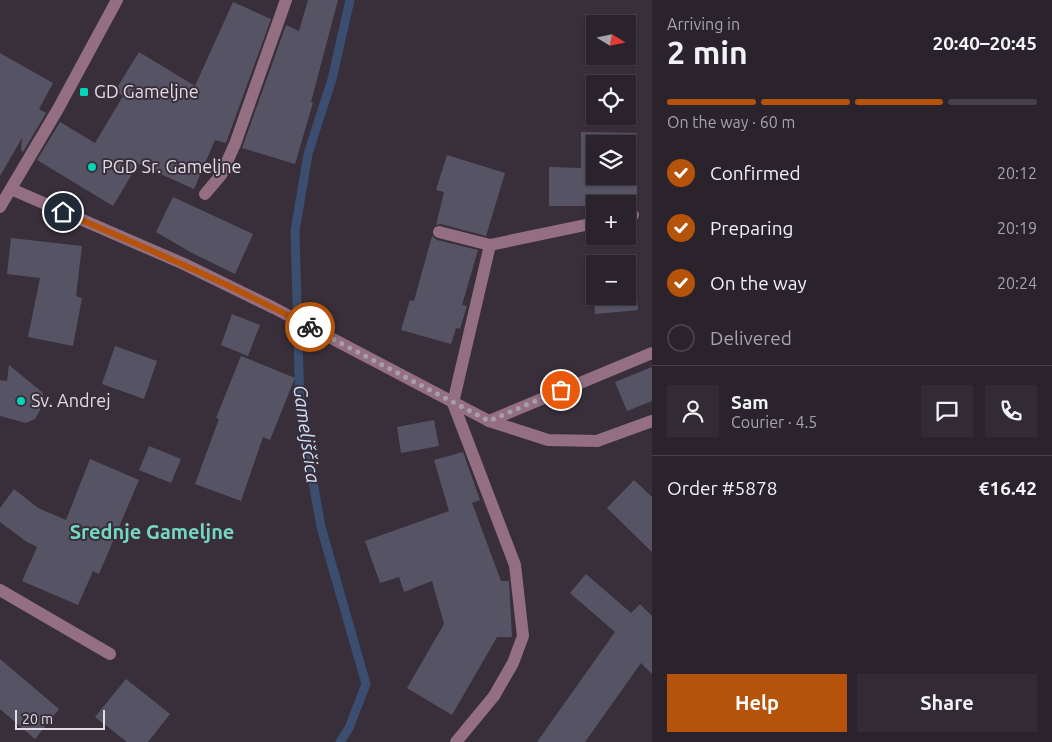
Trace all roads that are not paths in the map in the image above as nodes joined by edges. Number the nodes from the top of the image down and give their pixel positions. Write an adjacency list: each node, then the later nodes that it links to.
1 (117, 0): 3 (street)
2 (286, 0): 4 (street)
3 (11, 189): 5 (street); 10 (street)
4 (205, 194)
5 (0, 207)
6 (586, 225): 8 (street)
7 (439, 232): 8 (street)
8 (490, 245): 10 (street)
9 (652, 353): 11 (street)
10 (452, 403): 11 (street); 15 (street)
11 (489, 421): 12 (street)
12 (652, 421)
13 (0, 590): 14 (street)
14 (110, 654)
15 (456, 742)

